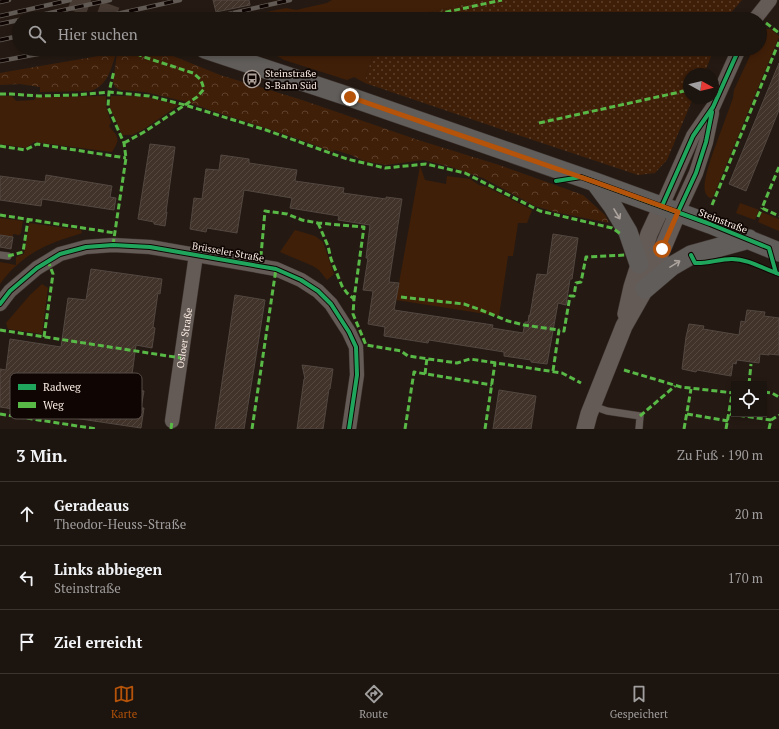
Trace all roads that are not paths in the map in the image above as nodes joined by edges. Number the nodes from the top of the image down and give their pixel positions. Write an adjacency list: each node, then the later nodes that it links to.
1 (770, 0): 2 (street)
2 (761, 12)
3 (226, 56): 5 (main road, Steinstraße)
4 (736, 56): 6 (street)
5 (595, 182): 6 (main road, Steinstraße); 12 (main road, one-way to 12)
6 (670, 209): 7 (main road, Steinstraße); 12 (street); 13 (street)
7 (749, 239): 8 (main road, Steinstraße); 13 (main road, one-way to 7)
8 (779, 252)
9 (0, 255): 11 (lane)
10 (196, 255): 14 (street, Brüsseler Straße); 17 (street, Osloer Straße); 18 (street, Brüsseler Straße)
11 (8, 256)
12 (639, 264): 15 (street)
13 (645, 289): 15 (street)
14 (0, 304)
15 (624, 326): 16 (street)
16 (593, 406): 19 (street); 20 (lane)
17 (172, 421)
18 (349, 429)
19 (585, 429)
20 (639, 429)

